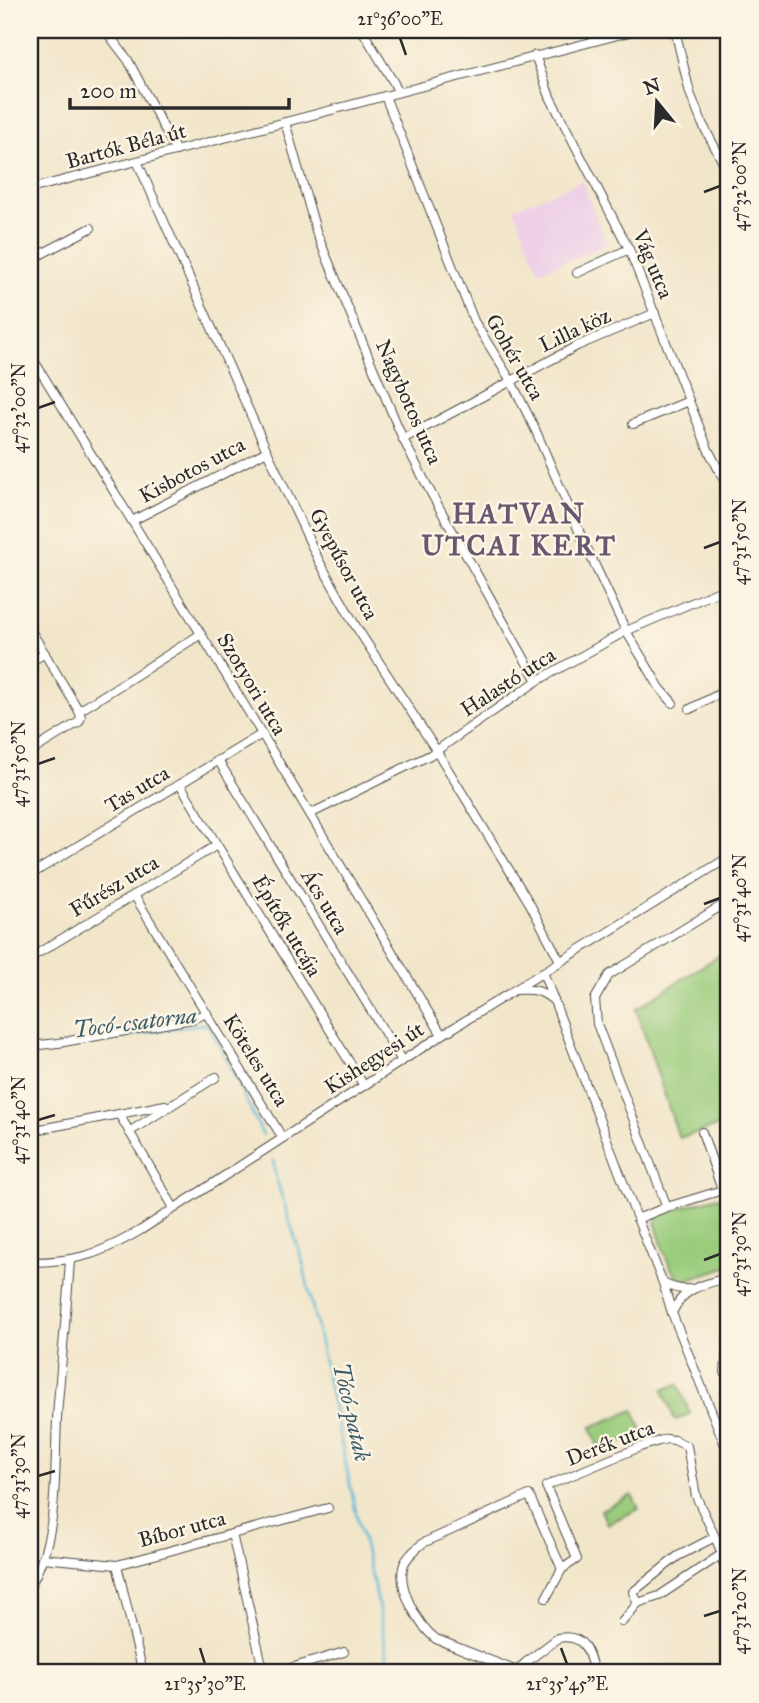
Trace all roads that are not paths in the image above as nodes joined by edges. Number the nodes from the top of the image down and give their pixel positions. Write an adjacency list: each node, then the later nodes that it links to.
1 (105, 30): 10 (street)
2 (362, 30): 7 (street)
3 (637, 30): 5 (street, Bartók Béla út)
4 (675, 30): 12 (street)
5 (599, 34): 6 (street, Bartók Béla út)
6 (535, 55): 7 (street, Bartók Béla út); 15 (street, Vág utca)
7 (398, 92): 8 (street, Bartók Béla út)
8 (385, 96): 9 (street, Bartók Béla út); 20 (street, Gohér utca)
9 (285, 122): 10 (street, Bartók Béla út); 23 (street, Nagybotos utca)
10 (176, 151): 11 (street, Bartók Béla út)
11 (137, 161): 13 (street, Bartók Béla út); 24 (street, Gyepűsor utca)
12 (729, 174)
13 (30, 189)
14 (91, 228): 16 (street)
15 (629, 249): 17 (street); 18 (street, Vág utca)
16 (30, 260)
17 (577, 273)
18 (655, 313): 20 (street, Lilla köz); 21 (street, Vág utca)
19 (30, 354): 26 (street, Szotyori utca)
20 (511, 381): 23 (street, Lilla köz); 29 (street, Gohér utca)
21 (688, 401): 22 (street); 25 (street, Vág utca)
22 (633, 424)
23 (403, 439): 33 (street, Nagybotos utca)
24 (267, 451): 26 (street, Kisbotos utca); 39 (street, Gyepűsor utca)
25 (729, 491)
26 (132, 521): 30 (street, Szotyori utca)
27 (729, 587): 29 (street, Halastó utca)
28 (30, 629): 31 (street)
29 (626, 631): 33 (street, Halastó utca); 35 (street, Gohér utca)
30 (201, 635): 37 (street); 38 (street, Szotyori utca)
31 (44, 653): 32 (street); 37 (street)
32 (30, 662)
33 (537, 681): 39 (street, Halastó utca)
34 (729, 689): 36 (street)
35 (673, 703)
36 (690, 709)
37 (79, 711): 40 (street)
38 (262, 734): 41 (street, Tas utca); 43 (street, Szotyori utca)
39 (436, 750): 43 (street, Halastó utca); 50 (street, Gyepűsor utca)
40 (30, 752)
41 (218, 760): 42 (street, Tas utca); 57 (street, Ács utca)
42 (180, 784): 44 (street, Építők utcája); 46 (street, Tas utca)
43 (310, 814): 55 (street, Szotyori utca)
44 (217, 845): 47 (street, Fűrész utca); 59 (street, Építők utcája)
45 (729, 857): 50 (street, Kishegyesi út)
46 (30, 875)
47 (134, 895): 49 (street, Fűrész utca); 54 (street, Köteles utca)
48 (729, 901): 69 (street)
49 (30, 958)
50 (560, 961): 51 (street, Kishegyesi út)
51 (544, 971): 52 (street, Kishegyesi út); 53 (street)
52 (514, 989): 53 (street); 55 (street, Kishegyesi út)
53 (556, 1003): 71 (street)
54 (207, 1013): 56 (street); 67 (street, Köteles utca)
55 (442, 1035): 57 (street, Kishegyesi út)
56 (30, 1046)
57 (402, 1061): 59 (street, Kishegyesi út)
58 (216, 1077): 60 (street)
59 (364, 1086): 67 (street, Kishegyesi út)
60 (171, 1104): 61 (street); 63 (street)
61 (143, 1109): 62 (street); 63 (street)
62 (119, 1114): 64 (street); 65 (street)
63 (146, 1120): 65 (street)
64 (30, 1131)
65 (129, 1132): 70 (street)
66 (702, 1132): 68 (street)
67 (282, 1137): 70 (street, Kishegyesi út)
68 (725, 1189): 69 (street)
69 (667, 1207): 71 (street)
70 (174, 1208): 72 (street, Kishegyesi út)
71 (637, 1219): 75 (street)
72 (70, 1260): 73 (street, Kishegyesi út); 87 (street)
73 (30, 1262)
74 (729, 1277): 76 (street)
75 (663, 1283): 76 (street); 77 (street)
76 (692, 1289): 77 (street)
77 (672, 1313): 80 (street)
78 (729, 1330): 79 (street)
79 (729, 1382)
80 (729, 1455)
81 (546, 1486): 82 (street); 85 (street, Derék utca); 89 (street, Derék utca)
82 (529, 1494): 89 (street); 96 (street)
83 (328, 1508): 84 (street, Bíbor utca)
84 (232, 1534): 88 (street, Bíbor utca); 98 (street)
85 (715, 1537): 86 (street, Derék utca); 93 (street)
86 (722, 1554): 90 (street, Derék utca); 93 (street)
87 (42, 1558): 88 (street, Bíbor utca); 91 (street)
88 (117, 1565): 97 (street)
89 (562, 1569): 92 (street)
90 (729, 1575)
91 (30, 1586)
92 (546, 1598)
93 (638, 1603): 94 (street)
94 (622, 1622)
95 (344, 1652): 99 (street)
96 (520, 1672): 100 (street)
97 (144, 1673)
98 (264, 1673)
99 (274, 1673)
100 (594, 1673)

